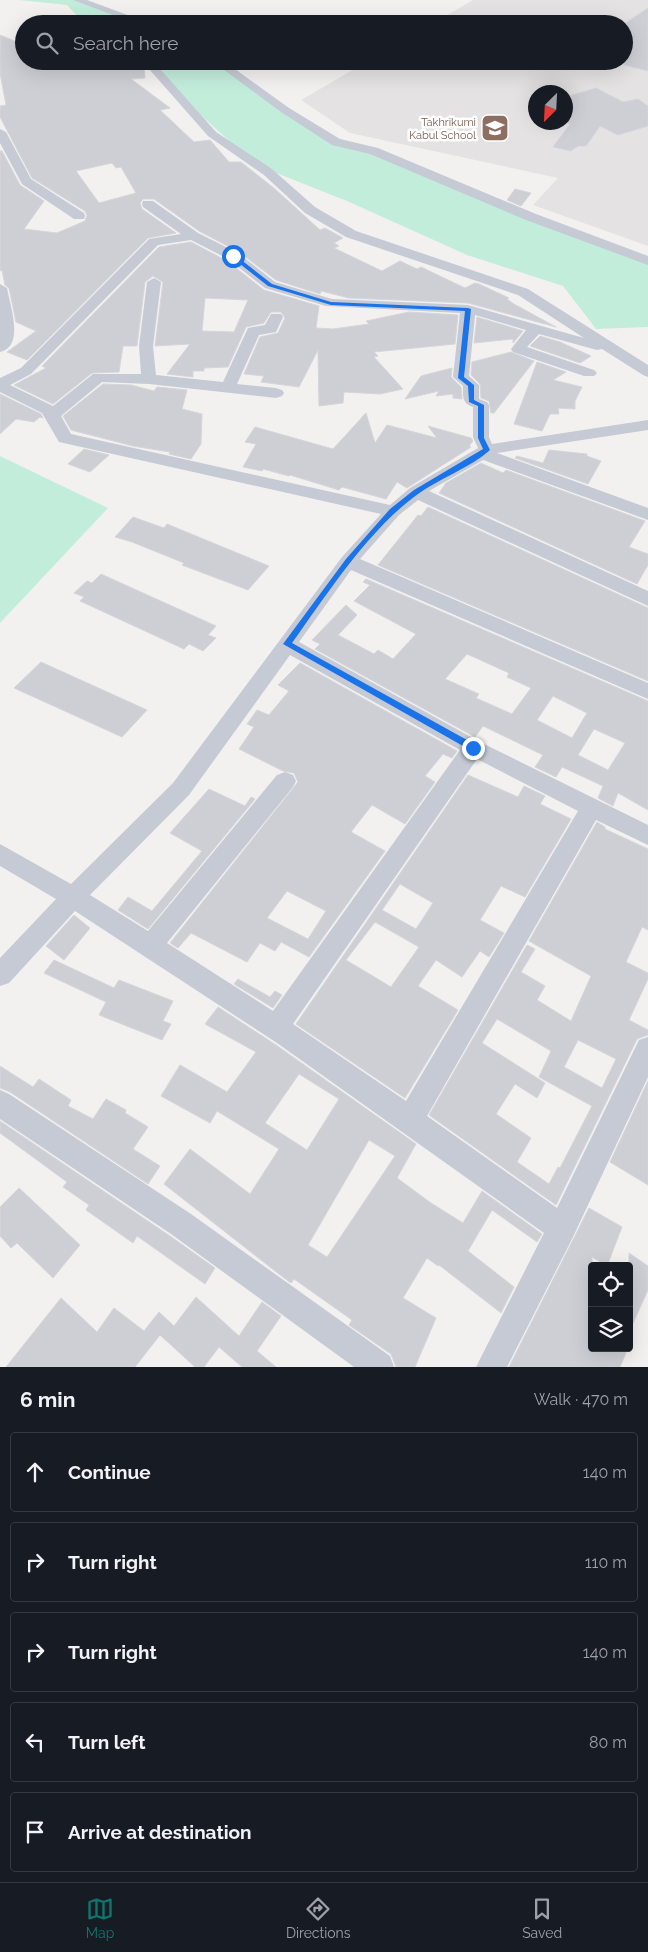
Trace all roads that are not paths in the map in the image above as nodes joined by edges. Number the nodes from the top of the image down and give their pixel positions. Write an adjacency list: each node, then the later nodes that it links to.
1 (78, 0): 2 (street)
2 (121, 15)
3 (155, 70): 17 (street)
4 (229, 70): 10 (street)
5 (0, 132): 6 (street)
6 (5, 152): 8 (street)
7 (148, 204): 9 (street)
8 (79, 216)
9 (193, 236): 13 (street); 21 (street)
10 (648, 261)
11 (154, 282): 20 (street)
12 (0, 288): 16 (street)
13 (468, 309): 15 (street); 26 (street)
14 (276, 317): 22 (street)
15 (535, 329): 17 (street); 19 (street)
16 (0, 348)
17 (618, 352): 18 (street)
18 (648, 372)
19 (589, 373)
20 (149, 379): 22 (street); 24 (street)
21 (0, 385): 24 (street)
22 (228, 388): 23 (street)
23 (276, 393)
24 (52, 415): 28 (street)
25 (648, 425): 26 (street)
26 (484, 451): 27 (street); 29 (street)
27 (416, 492): 28 (street); 31 (street)
28 (393, 511): 30 (street)
29 (648, 514)
30 (348, 561): 32 (street); 33 (street)
31 (648, 599)
32 (287, 644): 34 (street); 39 (street)
33 (648, 691)
34 (473, 748): 36 (street); 42 (street)
35 (285, 782): 40 (street)
36 (592, 808): 37 (street); 45 (street)
37 (648, 836)
38 (0, 854): 39 (street)
39 (74, 896): 40 (street); 41 (street)
40 (151, 945): 42 (street)
41 (0, 975)
42 (276, 1028): 45 (street)
43 (648, 1049): 46 (street)
44 (0, 1104): 47 (street)
45 (410, 1119): 46 (street)
46 (562, 1229): 48 (street)
47 (367, 1363)
48 (491, 1367)

